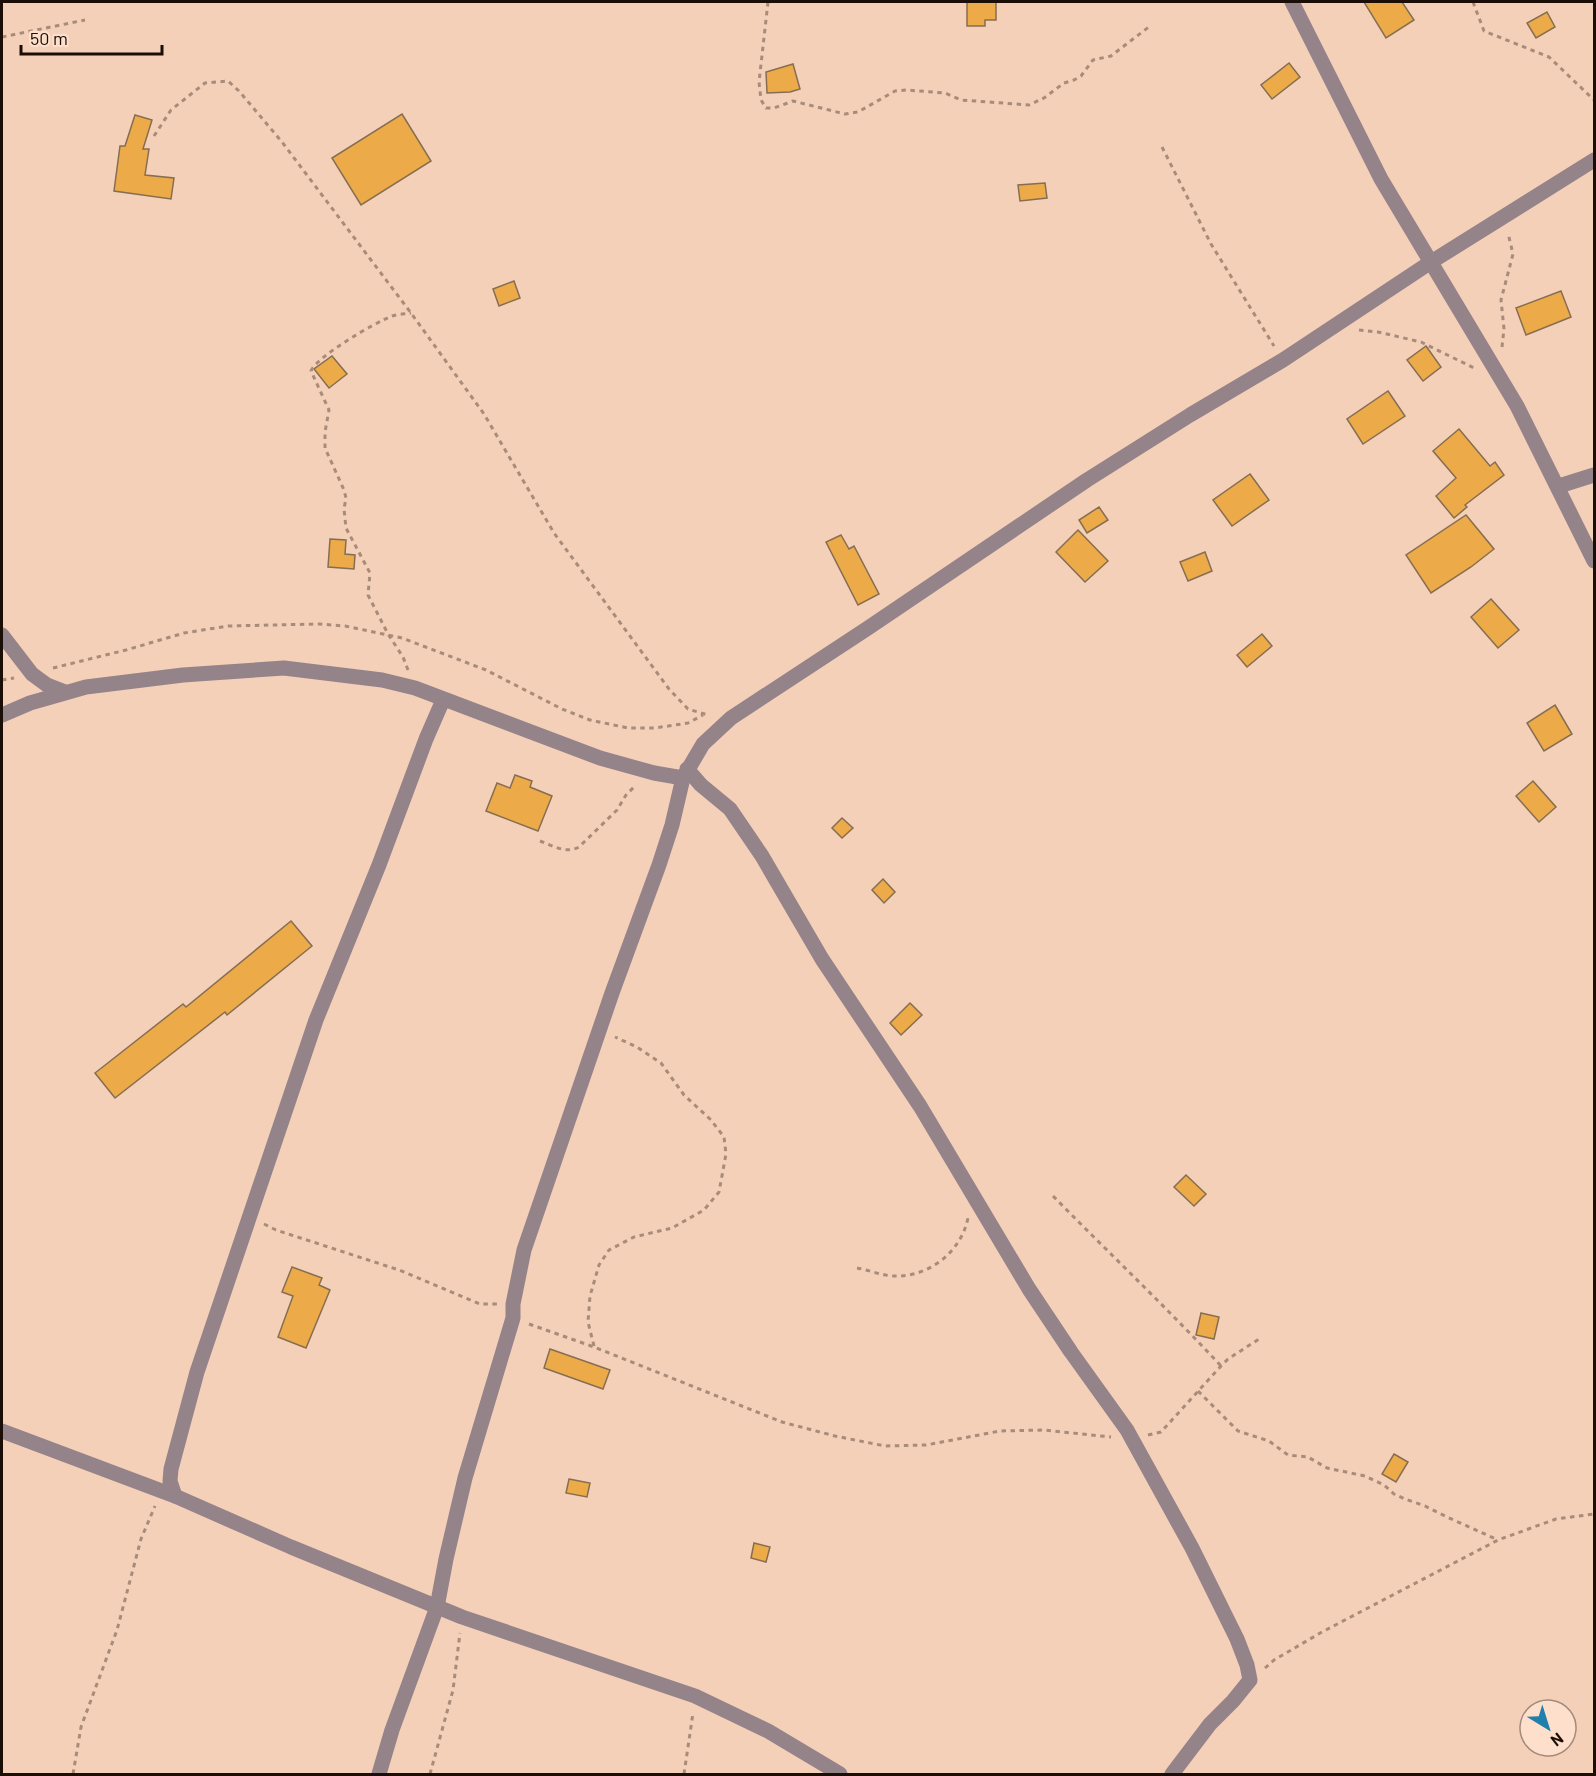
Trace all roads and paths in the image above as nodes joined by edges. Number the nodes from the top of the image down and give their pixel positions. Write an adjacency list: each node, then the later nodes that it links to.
1 (768, 2): 5 (path)
2 (1292, 2): 12 (street)
3 (1473, 2): 7 (path)
4 (85, 20): 6 (path)
5 (1150, 26)
6 (2, 37)
7 (1594, 100)
8 (154, 136): 13 (path)
9 (1162, 147): 15 (path)
10 (1594, 160): 11 (street)
11 (1505, 216): 12 (street); 16 (path)
12 (1431, 262): 14 (street); 16 (street)
13 (411, 313): 21 (path); 25 (path)
14 (1333, 328): 15 (street); 16 (path)
15 (1283, 360): 25 (street)
16 (1501, 379): 18 (street)
17 (1594, 475): 18 (street)
18 (1559, 486): 19 (street)
19 (1594, 561)
20 (2, 635): 22 (street)
21 (415, 688): 22 (street); 23 (street)
22 (64, 692): 24 (street)
23 (443, 700): 26 (street); 32 (street)
24 (2, 715)
25 (731, 717): 27 (street)
26 (654, 773): 27 (street); 28 (path)
27 (685, 773): 29 (street); 30 (street)
28 (540, 841)
29 (601, 1028): 34 (street); 36 (path)
30 (973, 1193): 33 (path); 40 (street)
31 (1053, 1196): 37 (path)
32 (249, 1216): 34 (path); 41 (street)
33 (857, 1268)
34 (513, 1311): 36 (path); 44 (street)
35 (1259, 1339): 37 (path)
36 (594, 1347): 40 (path)
37 (1221, 1366): 38 (path)
38 (1198, 1391): 40 (path); 43 (path)
39 (2, 1431): 41 (street)
40 (1129, 1434): 46 (street)
41 (168, 1493): 44 (street); 48 (path)
42 (1594, 1514): 43 (path)
43 (1498, 1540): 46 (path)
44 (437, 1607): 45 (street); 49 (street)
45 (462, 1617): 47 (street); 50 (path)
46 (1250, 1680): 53 (street)
47 (695, 1696): 51 (path); 52 (street)
48 (74, 1774)
49 (379, 1774)
50 (430, 1774)
51 (684, 1774)
52 (840, 1774)
53 (1172, 1774)

